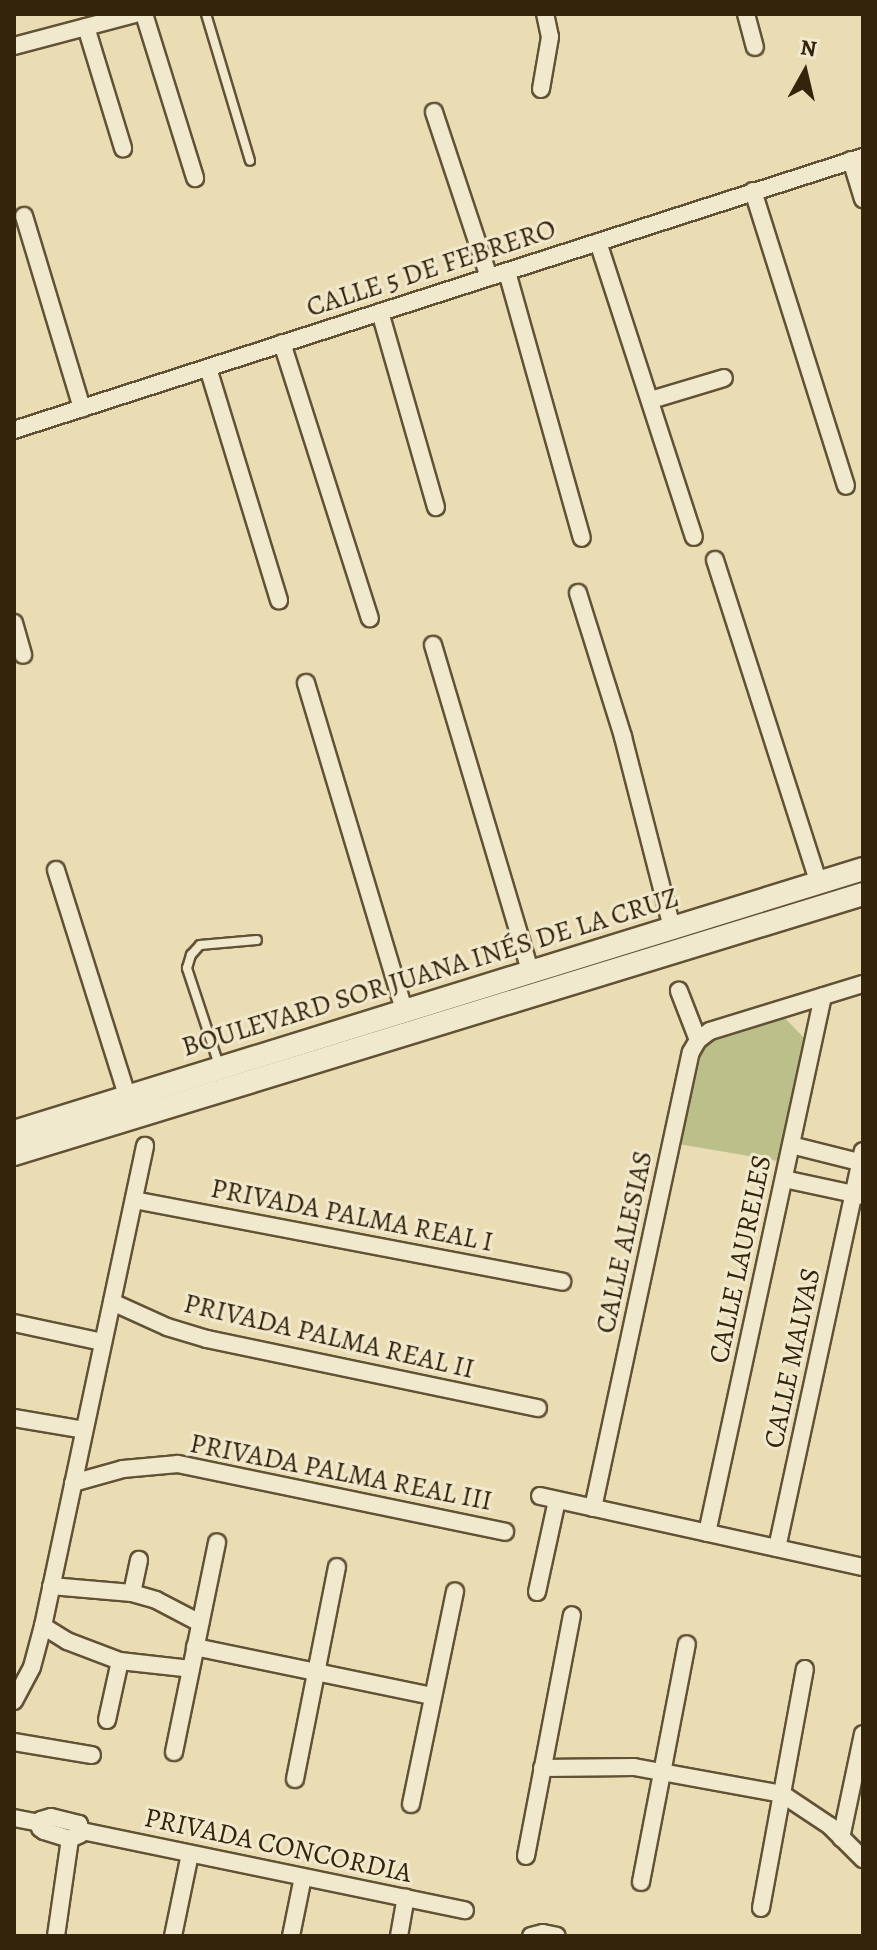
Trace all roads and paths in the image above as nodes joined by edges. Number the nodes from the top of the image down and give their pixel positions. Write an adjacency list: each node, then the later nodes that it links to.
1 (135, 14): 6 (street)
2 (144, 14): 14 (street)
3 (206, 14): 13 (lane)
4 (545, 14): 9 (street)
5 (746, 14): 8 (street)
6 (86, 27): 7 (street); 11 (street)
7 (14, 46)
8 (755, 47)
9 (541, 89)
10 (434, 112): 20 (street)
11 (123, 148)
12 (857, 158): 15 (street, CALLE 5 DE FEBRERO); 16 (street)
13 (250, 161)
14 (195, 178)
15 (753, 191): 18 (street, CALLE 5 DE FEBRERO); 28 (street)
16 (863, 199)
17 (24, 216): 26 (street)
18 (598, 242): 19 (street, CALLE 5 DE FEBRERO); 25 (street)
19 (507, 272): 20 (street, CALLE 5 DE FEBRERO); 31 (street)
20 (489, 277): 21 (street, CALLE 5 DE FEBRERO)
21 (380, 312): 22 (street, CALLE 5 DE FEBRERO); 29 (street)
22 (282, 343): 23 (street, CALLE 5 DE FEBRERO); 35 (street)
23 (208, 368): 26 (street, CALLE 5 DE FEBRERO); 34 (street)
24 (724, 378): 25 (street)
25 (651, 400): 30 (street)
26 (82, 408): 27 (street, CALLE 5 DE FEBRERO)
27 (14, 430)
28 (846, 486)
29 (436, 507)
30 (694, 537)
31 (582, 538)
32 (715, 560): 42 (street)
33 (578, 593): 44 (street)
34 (279, 600)
35 (370, 618)
36 (14, 623): 38 (street)
37 (433, 645): 46 (street)
38 (23, 655)
39 (306, 683): 50 (street)
40 (863, 869): 42 (main road, BOULEVARD SOR JUANA INÉS DE LA CRUZ)
41 (56, 870): 53 (street)
42 (819, 883): 44 (main road, BOULEVARD SOR JUANA INÉS DE LA CRUZ)
43 (863, 894): 57 (main road, BOULEVARD SOR JUANA INÉS DE LA CRUZ)
44 (672, 928): 46 (main road, BOULEVARD SOR JUANA INÉS DE LA CRUZ)
45 (257, 940): 52 (lane)
46 (531, 973): 50 (main road, BOULEVARD SOR JUANA INÉS DE LA CRUZ)
47 (863, 984): 49 (street)
48 (679, 991): 51 (street)
49 (823, 996): 51 (street); 55 (street, CALLE LAURELES)
50 (405, 1013): 52 (main road, BOULEVARD SOR JUANA INÉS DE LA CRUZ)
51 (698, 1040): 71 (street, CALLE ALESIAS)
52 (221, 1069): 53 (main road, BOULEVARD SOR JUANA INÉS DE LA CRUZ)
53 (128, 1098): 54 (main road, BOULEVARD SOR JUANA INÉS DE LA CRUZ)
54 (14, 1132)
55 (791, 1145): 58 (street); 59 (street, CALLE LAURELES)
56 (145, 1146): 60 (street)
57 (14, 1154)
58 (860, 1174): 59 (street); 75 (street, CALLE MALVAS)
59 (784, 1179): 73 (street, CALLE LAURELES)
60 (134, 1200): 61 (street, PRIVADA PALMA REAL I); 62 (street)
61 (562, 1282)
62 (112, 1302): 64 (street); 65 (street, PRIVADA PALMA REAL II)
63 (14, 1323): 64 (street)
64 (103, 1342): 67 (street)
65 (538, 1408)
66 (14, 1418): 67 (street)
67 (84, 1430): 68 (street)
68 (73, 1483): 72 (street, PRIVADA PALMA REAL III); 79 (street)
69 (540, 1496): 70 (street)
70 (557, 1500): 71 (street); 81 (street)
71 (593, 1508): 73 (street)
72 (505, 1532)
73 (707, 1533): 75 (street)
74 (217, 1542): 84 (street)
75 (777, 1548): 78 (street)
76 (139, 1560): 82 (street)
77 (337, 1567): 91 (street)
78 (863, 1567)
79 (51, 1586): 82 (street); 85 (street)
80 (455, 1591): 92 (street)
81 (537, 1592)
82 (132, 1593): 84 (street)
83 (572, 1615): 99 (street)
84 (200, 1623): 87 (street)
85 (43, 1626): 88 (street); 93 (street)
86 (687, 1644): 100 (street)
87 (195, 1647): 89 (street); 91 (street)
88 (120, 1661): 89 (street); 94 (street)
89 (191, 1669): 97 (street)
90 (805, 1669): 102 (street)
91 (316, 1672): 92 (street); 101 (street)
92 (432, 1696): 103 (street)
93 (14, 1701)
94 (107, 1720)
95 (863, 1734): 105 (street)
96 (14, 1742): 98 (street)
97 (174, 1752)
98 (92, 1755)
99 (542, 1768): 100 (street); 109 (street)
100 (662, 1771): 102 (street); 112 (street)
101 (295, 1779)
102 (782, 1794): 105 (street); 114 (street)
103 (411, 1804)
104 (14, 1818): 106 (street, PRIVADA CONCORDIA)
105 (838, 1831): 107 (street); 110 (street)
106 (76, 1835): 108 (street, PRIVADA CONCORDIA); 117 (street)
107 (863, 1843)
108 (190, 1854): 111 (street, PRIVADA CONCORDIA); 118 (street)
109 (526, 1856)
110 (863, 1859)
111 (303, 1877): 113 (street, PRIVADA CONCORDIA); 119 (street)
112 (641, 1882)
113 (406, 1898): 115 (street, PRIVADA CONCORDIA); 120 (street)
114 (761, 1908)
115 (465, 1910)
116 (532, 1935): 121 (street)
117 (56, 1936)
118 (173, 1936)
119 (291, 1936)
120 (399, 1936)
121 (557, 1936)

